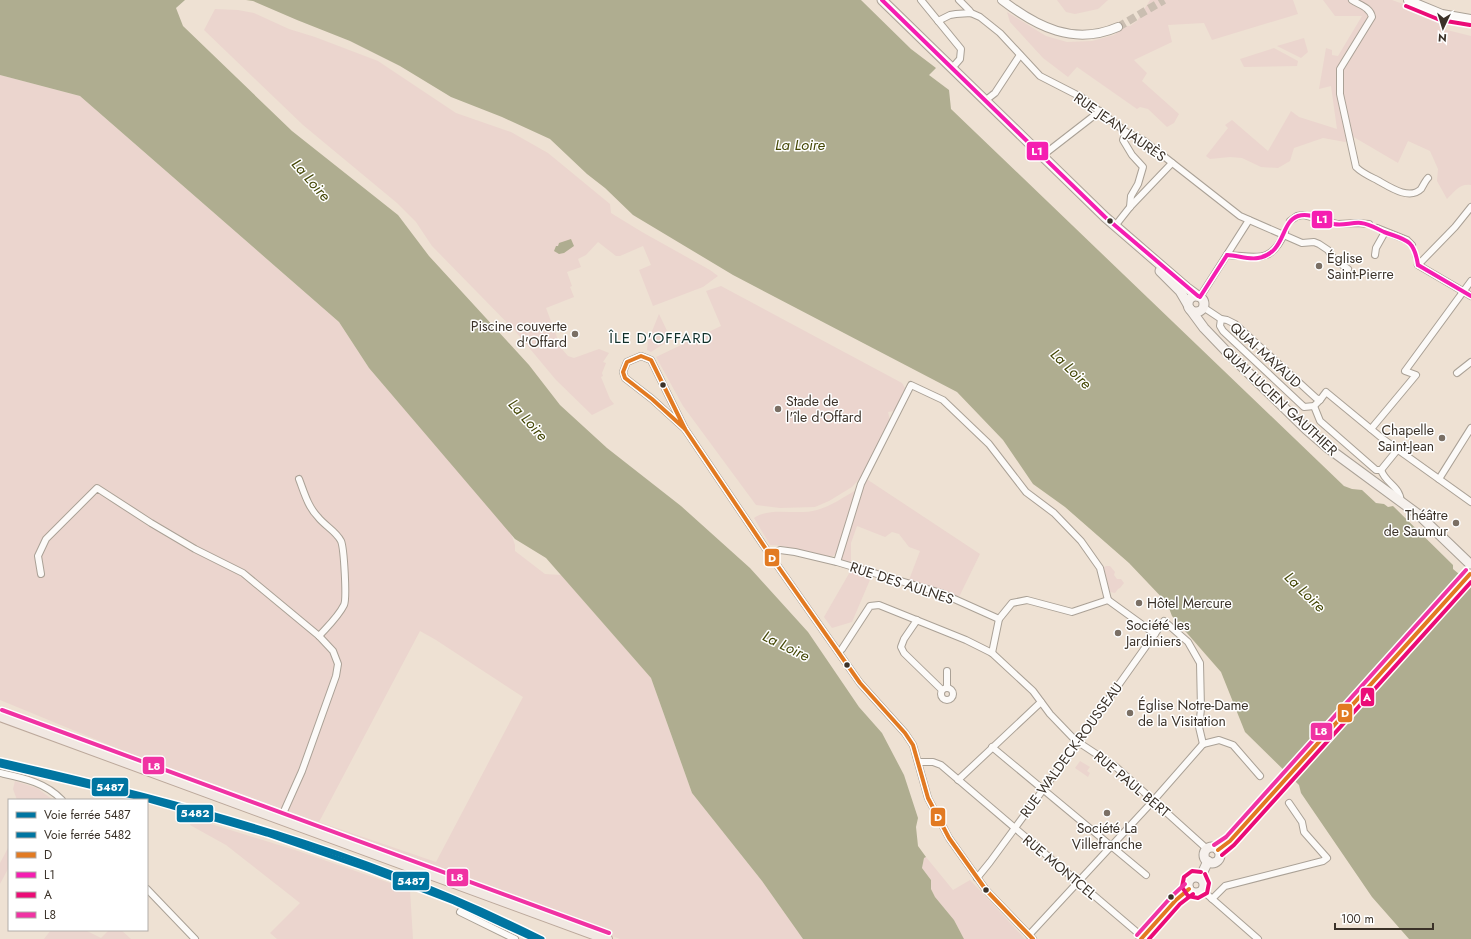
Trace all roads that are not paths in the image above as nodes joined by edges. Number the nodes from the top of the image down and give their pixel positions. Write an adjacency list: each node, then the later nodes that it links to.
1 (882, 0): 12 (main road)
2 (921, 0): 9 (street)
3 (959, 0): 7 (street, RUE JEAN JAURÈS)
4 (1002, 0): 10 (street)
5 (1352, 0): 18 (street)
6 (1408, 0): 8 (street)
7 (971, 13): 9 (street); 11 (street, RUE JEAN JAURÈS)
8 (1471, 19)
9 (938, 21): 12 (street)
10 (1118, 27)
11 (1020, 55): 13 (street); 14 (street, RUE JEAN JAURÈS)
12 (952, 68): 13 (main road)
13 (986, 100): 16 (main road)
14 (1100, 111): 15 (street, RUE JEAN JAURÈS); 16 (street)
15 (1126, 132): 17 (street, RUE JEAN JAURÈS); 19 (street)
16 (1042, 156): 24 (main road)
17 (1172, 164): 19 (street); 21 (street, RUE JEAN JAURÈS)
18 (1428, 178)
19 (1130, 207): 24 (street)
20 (1471, 207): 32 (street)
21 (1249, 220): 27 (street, RUE JEAN JAURÈS); 29 (street)
22 (1290, 221): 23 (street)
23 (1369, 224)
24 (1115, 226): 36 (main road); 38 (main road)
25 (1377, 228): 26 (street)
26 (1385, 232): 28 (street); 30 (street)
27 (1285, 234): 29 (street); 33 (street, RUE JEAN JAURÈS)
28 (1412, 245)
29 (1227, 255): 36 (street)
30 (1375, 255)
31 (1416, 258): 32 (street)
32 (1418, 265): 35 (street)
33 (1348, 269)
34 (1471, 281): 35 (street)
35 (1463, 292): 37 (street); 48 (street)
36 (1199, 296): 38 (main road); 39 (main road)
37 (1471, 296)
38 (1189, 306): 39 (main road); 41 (main road, QUAI LUCIEN GAUTHIER)
39 (1202, 308): 40 (street, QUAI MAYAUD); 41 (main road)
40 (1221, 319): 44 (street, QUAI MAYAUD); 45 (street)
41 (1204, 328): 53 (main road, QUAI LUCIEN GAUTHIER)
42 (1471, 362): 43 (street)
43 (1457, 373)
44 (1320, 400): 45 (street); 48 (street)
45 (1314, 406): 50 (street)
46 (1471, 428): 52 (street)
47 (685, 429): 47 (street); 55 (street)
48 (1371, 429): 49 (street)
49 (1398, 449): 50 (street); 52 (street)
50 (1381, 470): 53 (street)
51 (299, 479): 64 (street)
52 (1439, 479): 54 (street)
53 (1401, 502): 57 (main road, QUAI LUCIEN GAUTHIER)
54 (1471, 502)
55 (770, 555): 56 (street, RUE DES AULNES); 65 (street)
56 (837, 562): 60 (street); 61 (street, RUE DES AULNES)
57 (1471, 563): 59 (main road)
58 (41, 574): 64 (street)
59 (1469, 576): 85 (main road)
60 (1108, 600): 61 (street); 63 (street)
61 (999, 619): 66 (street)
62 (917, 620): 65 (street, RUE PAUL BERT); 66 (street, RUE PAUL BERT); 67 (street)
63 (1155, 634): 70 (street, RUE WALDECK-ROUSSEAU); 71 (street, RUE WALDECK-ROUSSEAU)
64 (319, 636): 81 (street)
65 (839, 652): 73 (street)
66 (992, 653): 68 (street, RUE PAUL BERT)
67 (946, 671)
68 (1041, 702): 70 (street, RUE PAUL BERT); 72 (street)
69 (0, 716): 81 (main road)
70 (1078, 742): 77 (street, RUE WALDECK-ROUSSEAU); 79 (street, RUE PAUL BERT)
71 (1203, 744): 75 (street); 79 (street)
72 (992, 747): 76 (street); 77 (street)
73 (919, 762): 76 (street, RUE MONTCEL); 88 (street)
74 (0, 774): 78 (street)
75 (1260, 776)
76 (958, 780): 82 (street, RUE MONTCEL)
77 (1044, 789): 82 (street, RUE WALDECK-ROUSSEAU); 83 (street)
78 (61, 799)
79 (1153, 801): 83 (street); 84 (street, RUE PAUL BERT)
80 (1289, 803): 94 (street)
81 (281, 818): 100 (main road)
82 (1014, 829): 88 (street, RUE WALDECK-ROUSSEAU); 90 (street, RUE MONTCEL)
83 (1111, 846): 87 (street); 90 (street)
84 (1207, 849): 85 (main road); 86 (main road)
85 (1218, 850): 86 (main road)
86 (1208, 861): 89 (main road)
87 (1146, 876)
88 (977, 878): 96 (street)
89 (1200, 878): 91 (main road); 93 (main road)
90 (1078, 882): 96 (street); 97 (street, RUE MONTCEL)
91 (1189, 889): 93 (main road); 97 (main road)
92 (148, 890): 98 (street)
93 (1202, 890): 94 (street)
94 (1212, 899): 101 (street)
95 (460, 912): 99 (street)
96 (1031, 937)
97 (1143, 938)
98 (195, 939)
99 (514, 939)
100 (607, 939)
101 (1258, 939)

